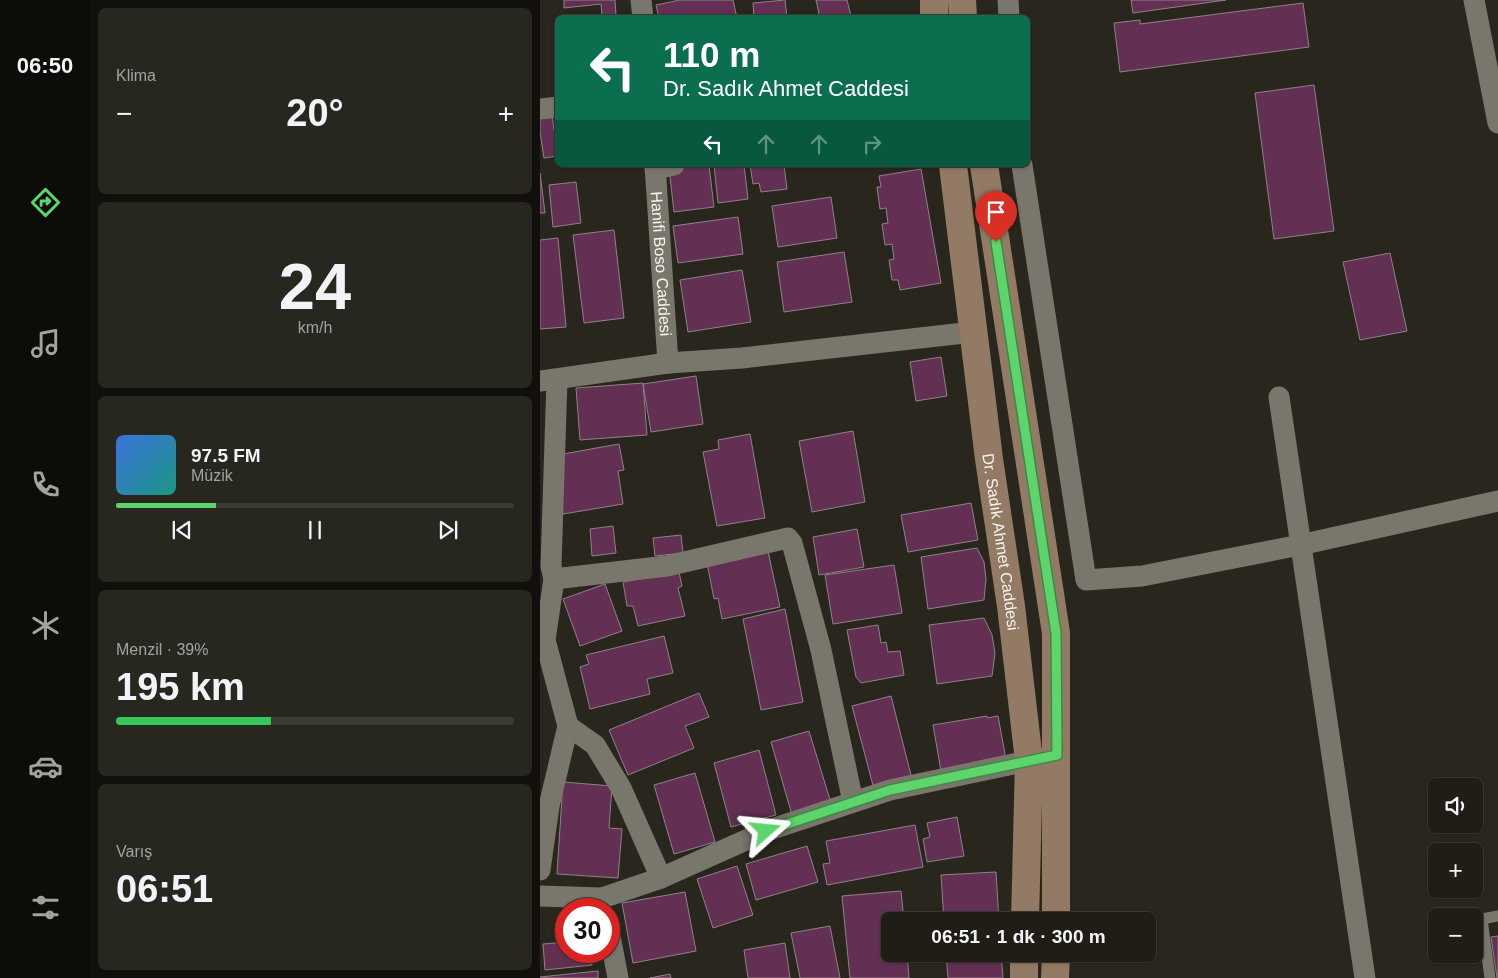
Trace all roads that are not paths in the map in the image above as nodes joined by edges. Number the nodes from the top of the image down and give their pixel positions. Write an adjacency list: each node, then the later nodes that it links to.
1 (641, 0): 6 (street)
2 (934, 0): 7 (street)
3 (962, 0): 8 (street)
4 (1008, 0): 9 (street)
5 (1474, 0): 12 (street)
6 (643, 15)
7 (934, 15)
8 (963, 15)
9 (1009, 15)
10 (555, 107): 11 (street)
11 (540, 108)
12 (1498, 123)
13 (661, 167): 18 (street, Hanifi Boso Caddesi)
14 (953, 167): 17 (street, Dr. Sadık Ahmet Caddesi)
15 (984, 167): 26 (street)
16 (1022, 167): 22 (street)
17 (974, 332): 18 (street); 27 (street, Dr. Sadık Ahmet Caddesi)
18 (668, 363): 19 (street)
19 (549, 381): 23 (street)
20 (1279, 397): 22 (street)
21 (1498, 501): 22 (street)
22 (1300, 546): 43 (street)
23 (554, 579): 24 (street); 28 (street)
24 (543, 639): 25 (street)
25 (568, 726): 29 (street); 30 (street)
26 (1057, 755): 27 (street); 35 (street)
27 (1029, 761): 28 (street); 34 (street, Dr. Sadık Ahmet Caddesi)
28 (853, 802): 30 (street)
29 (540, 870)
30 (661, 878): 33 (street)
31 (540, 896): 32 (street)
32 (558, 898)
33 (615, 898)
34 (1025, 912)
35 (1056, 912)
36 (1498, 916): 44 (lane)
37 (1024, 962): 41 (street)
38 (1056, 962): 42 (street)
39 (615, 963): 40 (street)
40 (618, 978)
41 (1024, 978)
42 (1055, 978)
43 (1365, 978)
44 (1490, 978)

